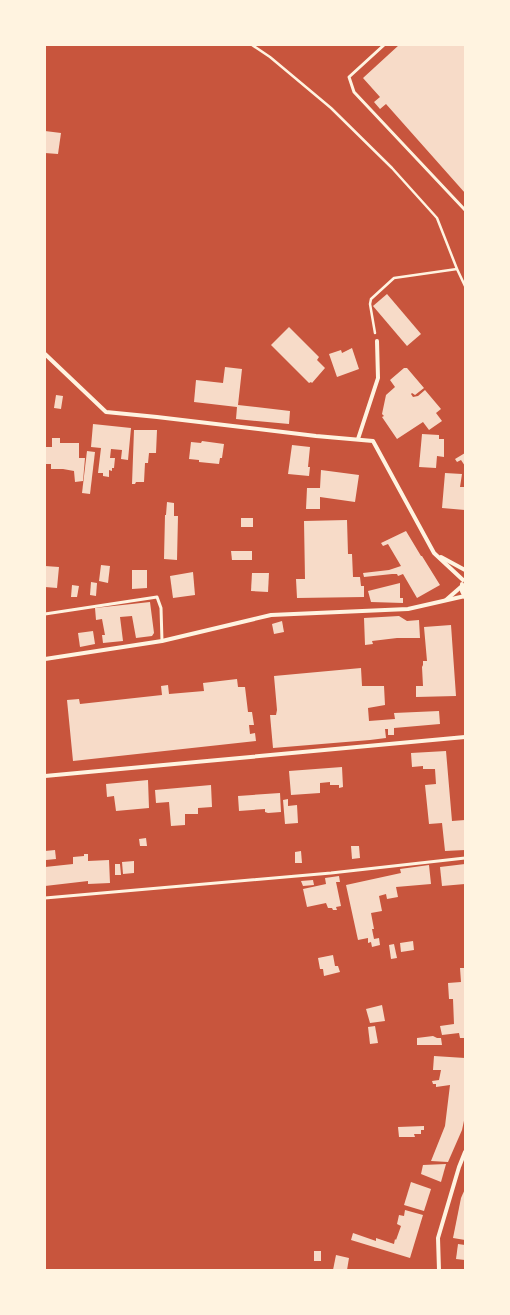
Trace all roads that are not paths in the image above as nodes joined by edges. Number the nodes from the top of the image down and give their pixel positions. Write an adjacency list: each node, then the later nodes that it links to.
1 (384, 45): 2 (lane)
2 (465, 210)
3 (377, 340): 5 (street)
4 (45, 354): 5 (street)
5 (358, 439): 6 (street)
6 (434, 553): 7 (street); 8 (street)
7 (465, 570)
8 (464, 579): 9 (street)
9 (462, 586): 10 (street); 11 (street)
10 (465, 597): 11 (street)
11 (444, 602): 13 (street)
12 (45, 614): 13 (lane)
13 (162, 641): 14 (street)
14 (45, 659)
15 (465, 737): 16 (street)
16 (45, 776)
17 (465, 858): 18 (lane)
18 (45, 898)
19 (465, 1152): 20 (street)
20 (439, 1270)

